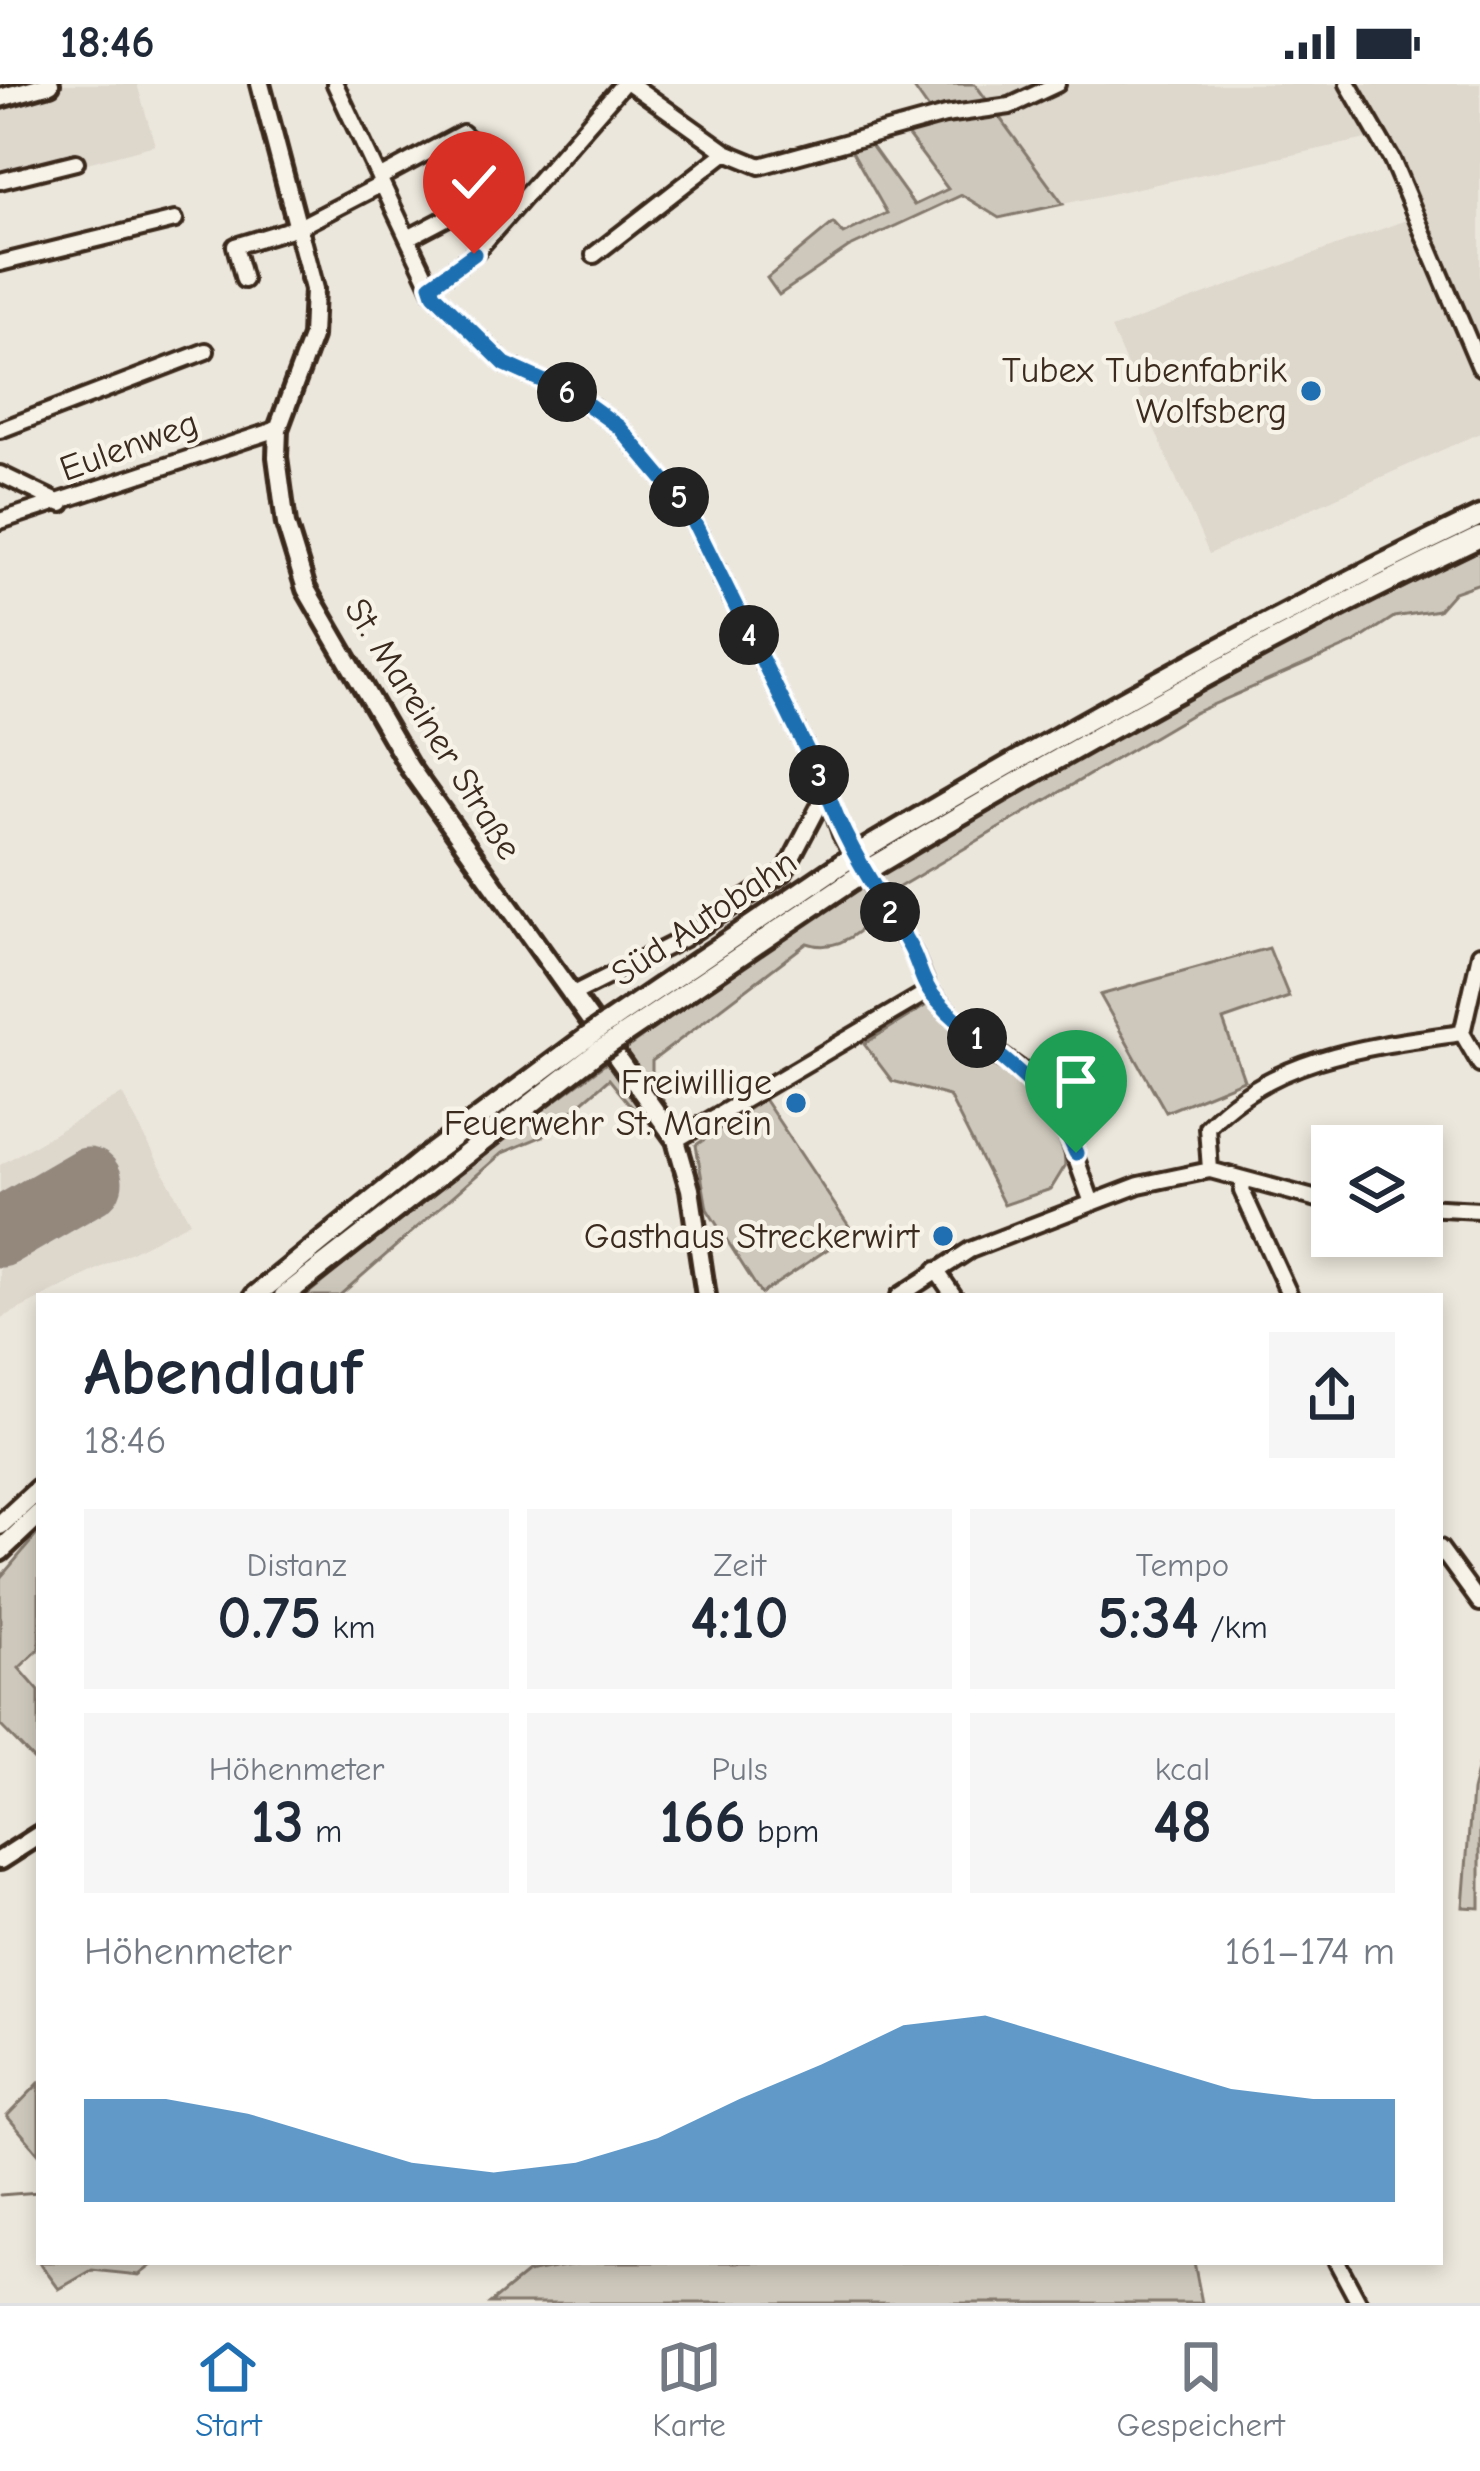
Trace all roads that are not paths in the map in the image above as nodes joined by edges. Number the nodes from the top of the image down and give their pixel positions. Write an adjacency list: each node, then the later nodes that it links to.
1 (50, 84): 7 (main road)
2 (260, 84): 13 (main road, St. Mareiner Straße)
3 (335, 84): 11 (street)
4 (627, 84): 8 (street); 18 (street)
5 (1057, 84): 8 (street)
6 (1348, 84): 20 (street)
7 (0, 98)
8 (726, 152): 15 (street)
9 (76, 162): 10 (street)
10 (0, 181)
11 (381, 181): 13 (street); 14 (street); 14 (street)
12 (175, 220): 16 (street)
13 (301, 226): 17 (street); 21 (main road, St. Mareiner Straße)
14 (410, 237): 18 (street)
15 (594, 255)
16 (0, 262)
17 (244, 280)
18 (431, 285): 28 (street)
19 (206, 351): 22 (street)
20 (1480, 367)
21 (278, 429): 24 (street, Eulenweg); 32 (main road, St. Mareiner Straße)
22 (0, 430)
23 (0, 474): 24 (street)
24 (62, 504): 26 (street, Eulenweg)
25 (1480, 516): 29 (highway, Süd Autobahn)
26 (0, 521)
27 (1480, 537): 29 (highway, Süd Autobahn)
28 (827, 791): 31 (street); 32 (street)
29 (871, 856): 34 (highway, Süd Autobahn, bridge)
30 (1480, 954): 33 (street)
31 (928, 991): 36 (street); 40 (street)
32 (571, 995): 36 (main road, St. Mareiner Straße)
33 (1462, 1033): 35 (street); 37 (street)
34 (594, 1044): 44 (highway, Süd Autobahn); 45 (highway, Süd Autobahn)
35 (1480, 1064)
36 (676, 1140): 46 (main road, St. Mareiner Straße)
37 (1210, 1169): 38 (street); 40 (street)
38 (1244, 1181): 39 (street); 49 (street)
39 (1311, 1198)
40 (1092, 1203): 43 (street)
41 (1443, 1208): 42 (street)
42 (1480, 1210)
43 (936, 1270): 47 (street); 48 (street)
44 (259, 1293)
45 (288, 1293)
46 (706, 1293)
47 (903, 1293)
48 (952, 1293)
49 (1289, 1293)
50 (36, 1492): 52 (highway)
51 (36, 1517): 53 (highway)
52 (0, 1525)
53 (0, 1551)
54 (1443, 1552): 55 (street)
55 (1480, 1603)
56 (36, 1837): 57 (main road)
57 (0, 1860)
58 (1339, 2265): 59 (street)
59 (1359, 2303)

